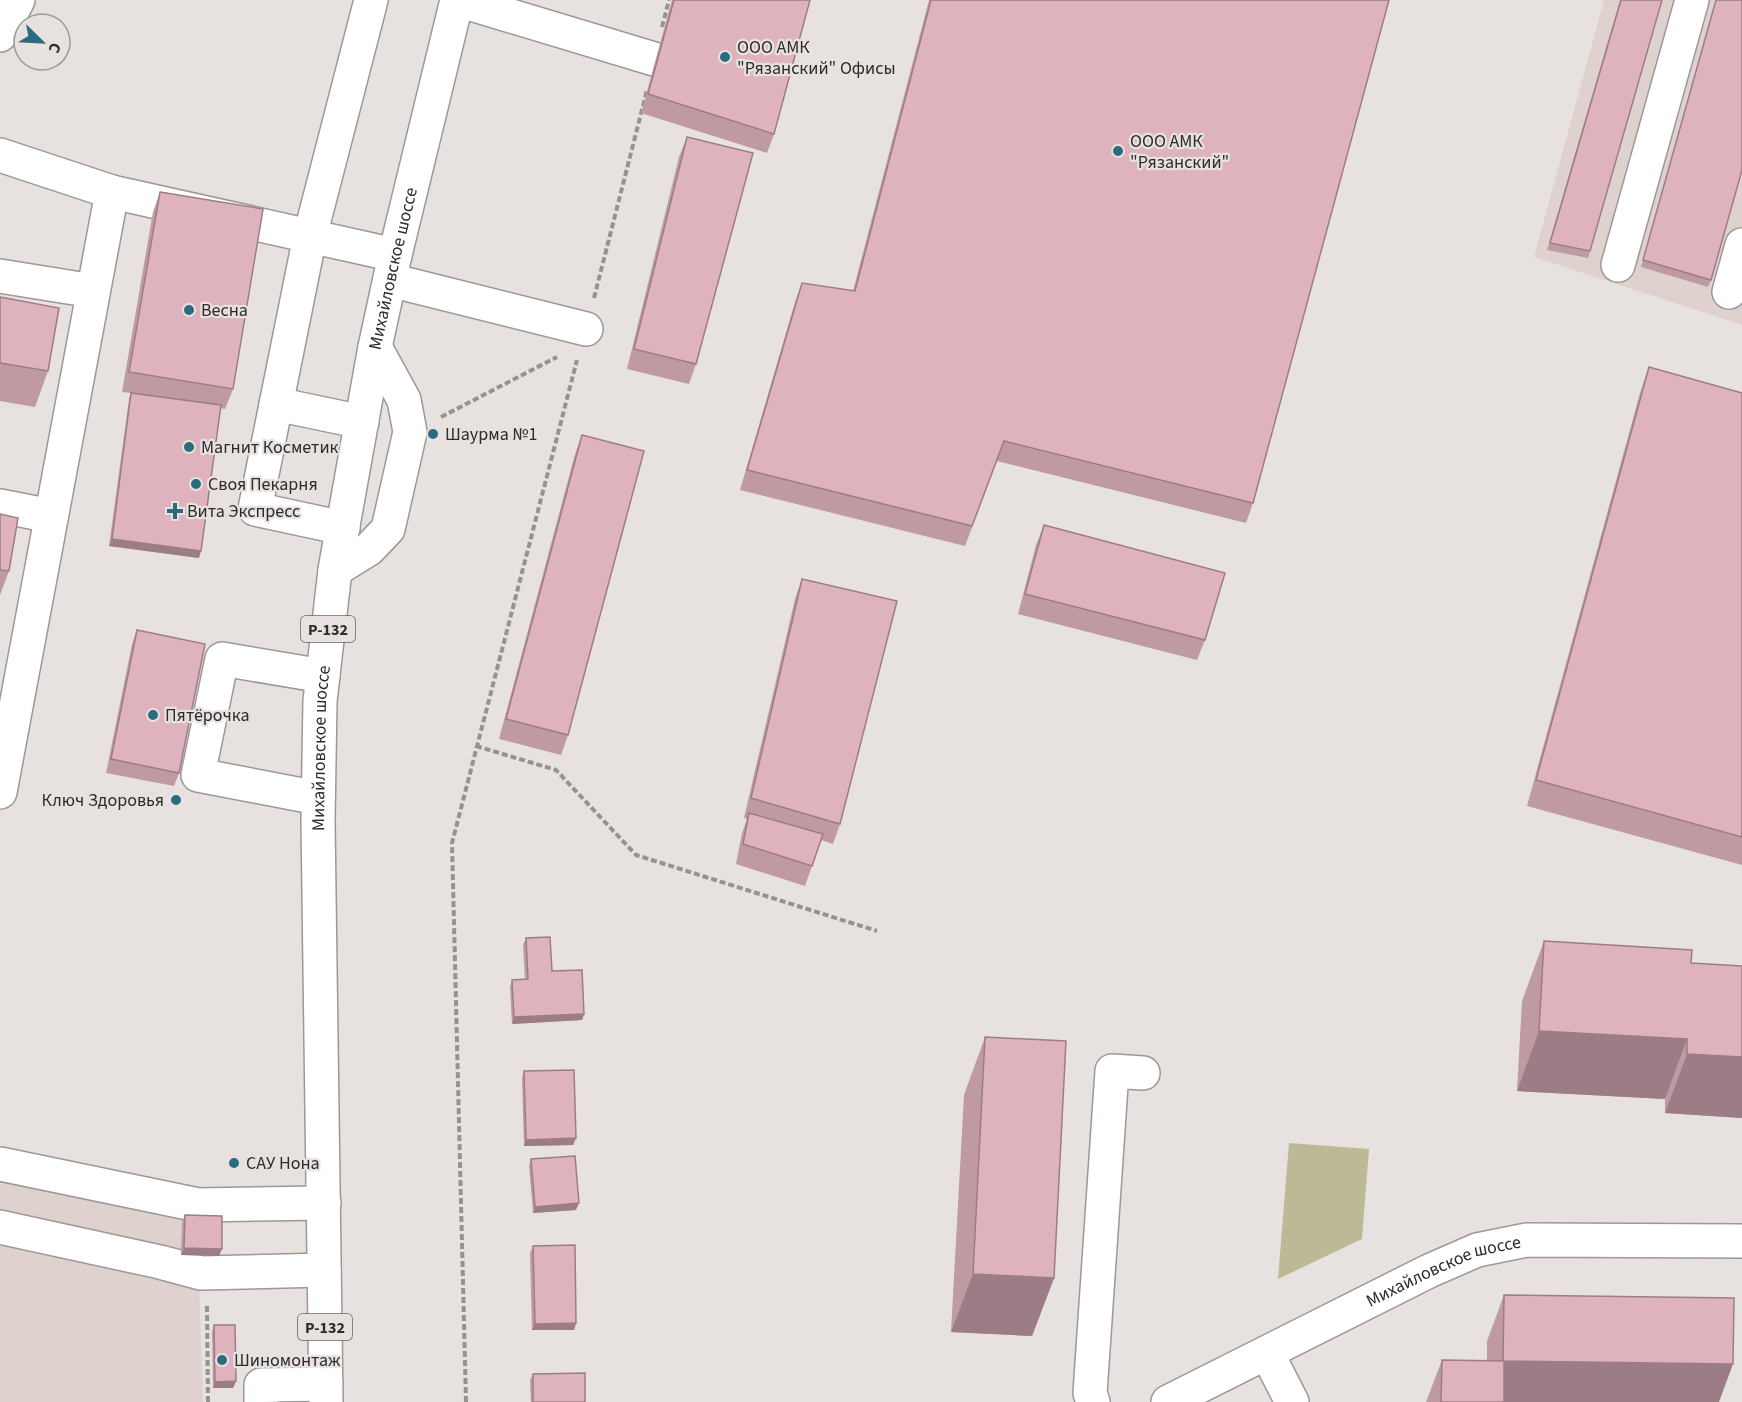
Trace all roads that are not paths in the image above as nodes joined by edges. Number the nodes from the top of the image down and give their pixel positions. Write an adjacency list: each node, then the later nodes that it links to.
1 (18, 0): 5 (main road)
2 (371, 0): 9 (main road)
3 (457, 0): 6 (main road); 12 (main road, Михайловское шоссе / Р-132)
4 (1692, 0): 11 (main road)
5 (0, 35)
6 (654, 59)
7 (0, 155): 8 (main road)
8 (112, 192): 9 (main road); 14 (main road)
9 (310, 236): 12 (main road); 18 (main road)
10 (1742, 245): 15 (main road)
11 (1618, 265)
12 (392, 267): 16 (main road); 17 (main road, Михайловское шоссе / Р-132)
13 (0, 276): 14 (main road)
14 (93, 291): 21 (main road)
15 (1729, 292)
16 (584, 337)
17 (375, 346): 19 (main road, Михайловское шоссе / Р-132); 23 (main road)
18 (276, 404): 19 (main road); 22 (main road)
19 (362, 422): 22 (main road, Михайловское шоссе / Р-132)
20 (0, 506): 21 (main road)
21 (51, 516): 25 (main road)
22 (343, 528): 23 (main road, Михайловское шоссе / Р-132)
23 (335, 570): 24 (main road, Михайловское шоссе / Р-132)
24 (323, 676): 26 (main road, Михайловское шоссе / Р-132); 26 (main road)
25 (0, 792)
26 (318, 798): 29 (main road, Михайловское шоссе / Р-132)
27 (1143, 1073): 36 (main road)
28 (0, 1164): 29 (main road)
29 (324, 1203): 32 (main road, Михайловское шоссе / Р-132)
30 (0, 1227): 32 (main road)
31 (1742, 1241): 33 (main road, Михайловское шоссе)
32 (324, 1270): 34 (main road, Михайловское шоссе / Р-132)
33 (1266, 1353): 37 (main road, Михайловское шоссе); 38 (main road)
34 (326, 1393): 35 (main road)
35 (261, 1402)
36 (1093, 1402)
37 (1168, 1402)
38 (1292, 1402)

